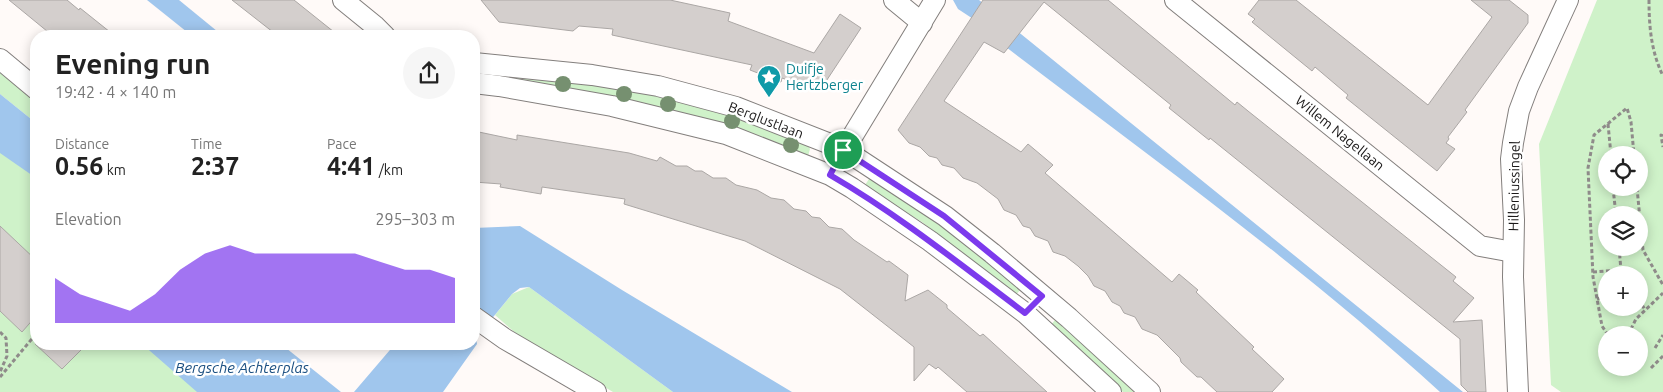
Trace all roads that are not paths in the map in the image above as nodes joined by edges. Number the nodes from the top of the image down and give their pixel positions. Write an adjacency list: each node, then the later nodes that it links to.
1 (343, 0): 7 (street)
2 (894, 0): 6 (street)
3 (935, 0): 6 (street)
4 (1174, 0): 14 (street, Willem Nagellaan)
5 (1568, 0): 14 (street, Hilleniussingel)
6 (922, 23): 12 (street)
7 (379, 30)
8 (0, 60): 10 (street)
9 (480, 64): 12 (street, Berglustlaan)
10 (30, 83)
11 (480, 84): 13 (street, Berglustlaan)
12 (843, 150): 13 (street); 15 (street, Berglustlaan)
13 (830, 175): 16 (street, Berglustlaan)
14 (1513, 252): 18 (street, Hilleniussingel)
15 (1042, 296): 16 (street); 21 (street, Berglustlaan)
16 (1025, 313): 20 (street, Berglustlaan)
17 (480, 322): 19 (street)
18 (1521, 389)
19 (596, 392)
20 (1111, 392)
21 (1150, 392)

